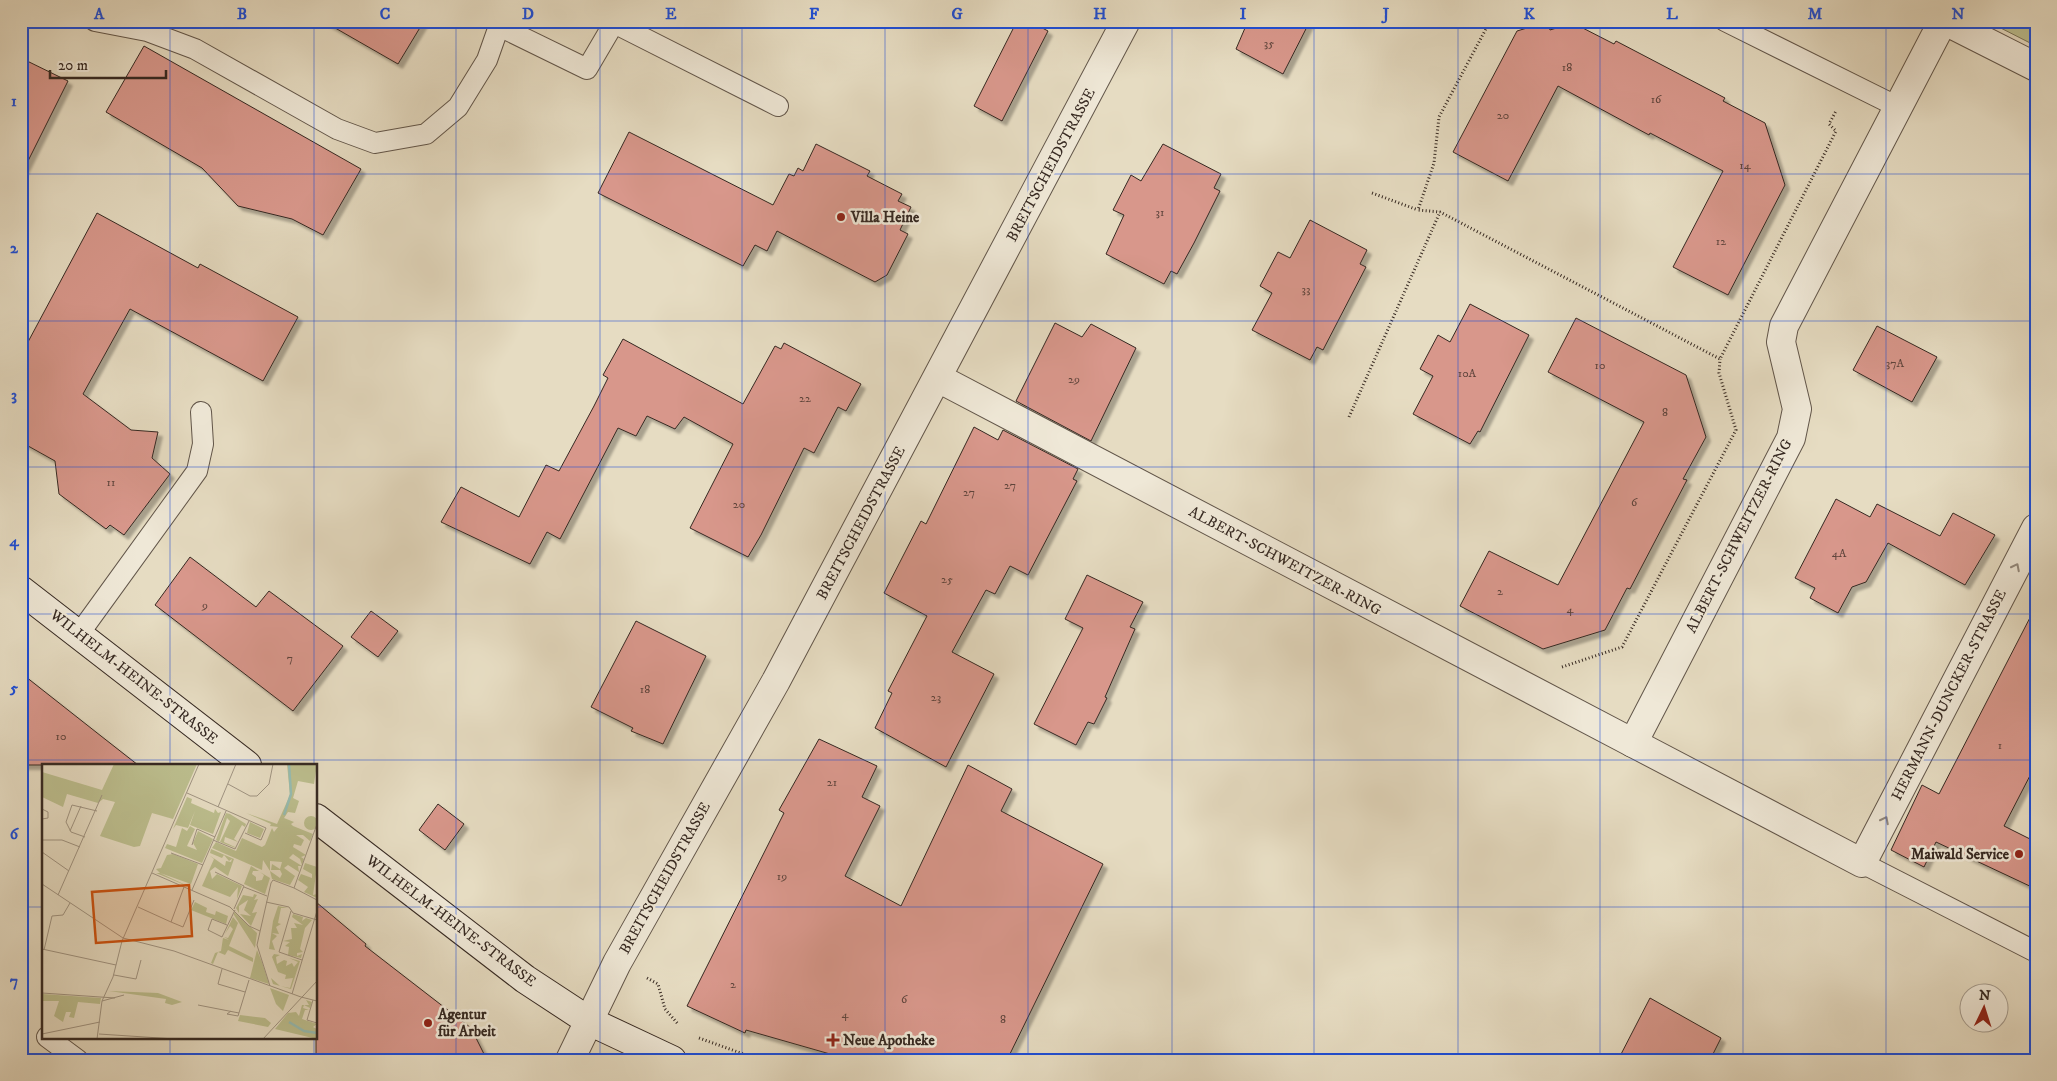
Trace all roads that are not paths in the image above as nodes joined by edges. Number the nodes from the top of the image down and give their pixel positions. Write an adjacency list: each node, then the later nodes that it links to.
1 (95, 21): 5 (lane)
2 (1126, 21): 9 (street, BREITSCHEIDSTRASSE)
3 (1725, 21): 8 (lane)
4 (1944, 21): 6 (street); 8 (street, ALBERT-SCHWEITZER-RING)
5 (499, 23): 7 (lane)
6 (2036, 67)
7 (778, 106)
8 (1900, 108): 14 (street, ALBERT-SCHWEITZER-RING)
9 (938, 378): 14 (street, ALBERT-SCHWEITZER-RING); 19 (street, BREITSCHEIDSTRASSE)
10 (201, 412): 13 (lane)
11 (2036, 528): 17 (street, HERMANN-DUNCKER-STRASSE, one-way to 11)
12 (21, 590): 13 (street, WILHELM-HEINE-STRASSE)
13 (79, 634): 15 (street, WILHELM-HEINE-STRASSE)
14 (1633, 743): 17 (street, ALBERT-SCHWEITZER-RING)
15 (246, 764)
16 (318, 820): 19 (street, WILHELM-HEINE-STRASSE)
17 (1862, 863): 18 (lane)
18 (2036, 952)
19 (589, 1021): 22 (street, BREITSCHEIDSTRASSE); 23 (street, WILHELM-HEINE-STRASSE)
20 (48, 1038): 21 (lane)
21 (78, 1060)
22 (570, 1060)
23 (672, 1060)

